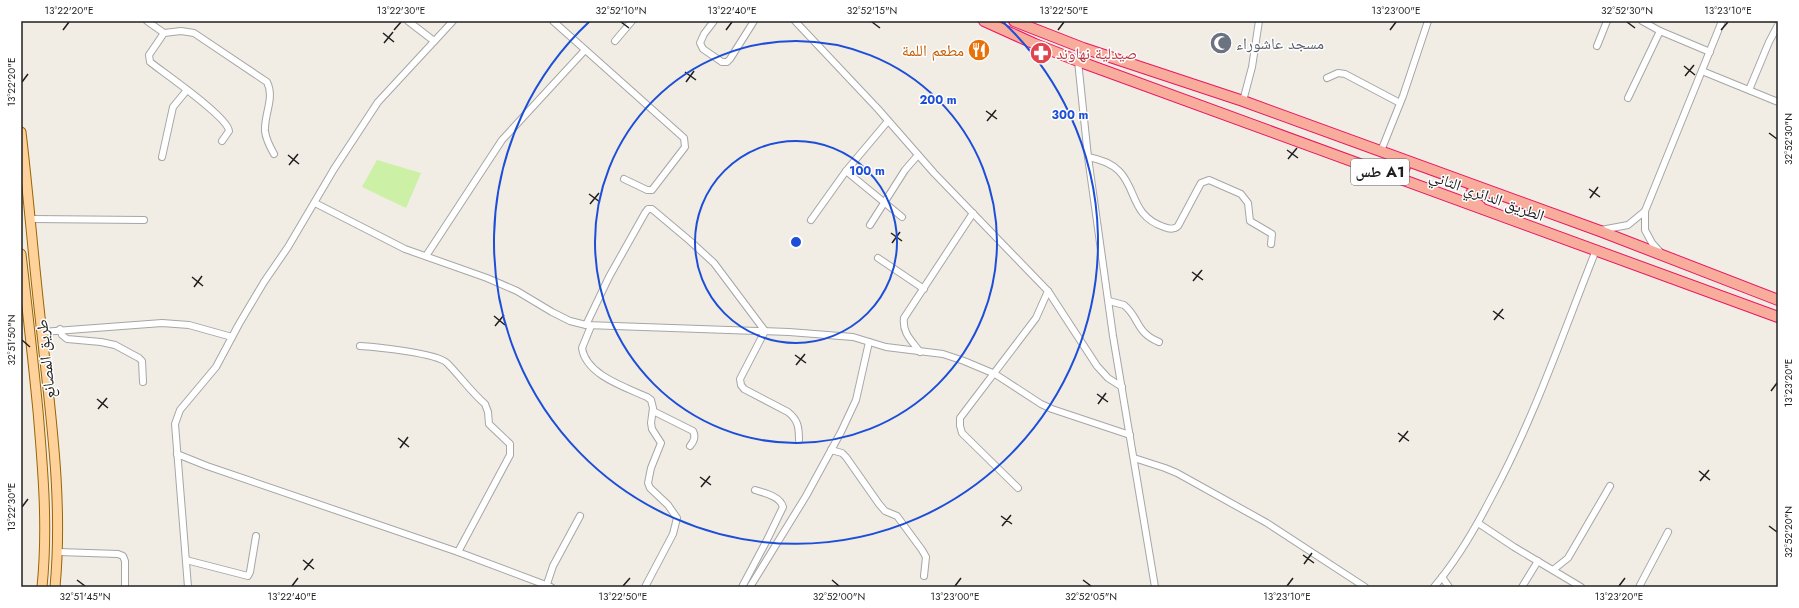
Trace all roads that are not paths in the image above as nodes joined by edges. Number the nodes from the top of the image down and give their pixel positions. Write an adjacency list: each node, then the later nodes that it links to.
1 (147, 21): 18 (street)
2 (408, 21): 19 (street)
3 (454, 21): 19 (street)
4 (553, 21): 22 (street)
5 (632, 21): 20 (street)
6 (714, 21): 7 (street)
7 (754, 21)
8 (795, 21): 33 (street)
9 (984, 21): 24 (highway, الطريق الدائري الثاني / طس A1)
10 (1014, 21): 30 (highway, الطريق الدائري الثاني / طس A1)
11 (1259, 21): 30 (street)
12 (1607, 21): 21 (street)
13 (1642, 21): 17 (street)
14 (1722, 21): 23 (street)
15 (1426, 22): 32 (street)
16 (1778, 25): 28 (street)
17 (1660, 31): 23 (street); 29 (street)
18 (164, 33): 27 (street); 37 (street)
19 (434, 41): 44 (street)
20 (615, 41)
21 (1597, 46)
22 (585, 50): 43 (street); 59 (street)
23 (1710, 52): 25 (street)
24 (1078, 61): 40 (street); 42 (highway, الطريق الدائري الثاني / طس A1)
25 (1702, 71): 28 (street); 46 (street)
26 (1327, 78): 32 (street)
27 (187, 90): 35 (street); 39 (street)
28 (1748, 90): 31 (street)
29 (1628, 98)
30 (1243, 101): 36 (highway, الطريق الدائري الثاني / طس A1)
31 (1778, 102)
32 (1400, 103): 36 (street)
33 (888, 120): 38 (street); 41 (street)
34 (21, 132): 50 (main road, طريق المصانع)
35 (222, 141)
36 (1381, 151): 42 (highway); 54 (highway, الطريق الدائري الثاني / طس A1)
37 (274, 154)
38 (918, 155): 45 (street); 47 (street)
39 (162, 157)
40 (1088, 157): 55 (street); 64 (street)
41 (846, 171): 45 (street); 52 (street)
42 (1382, 172): 48 (highway, الطريق الدائري الثاني / طس A1)
43 (624, 179)
44 (315, 203): 59 (street); 71 (street)
45 (884, 203): 49 (street); 53 (street)
46 (1645, 211): 54 (street); 58 (street)
47 (973, 213): 61 (street); 62 (street)
48 (1495, 214): 54 (highway); 56 (highway, الطريق الدائري الثاني / طس A1)
49 (902, 217)
50 (31, 219): 51 (street); 70 (main road, طريق المصانع)
51 (144, 220)
52 (811, 220)
53 (870, 225)
54 (1600, 231): 58 (highway, الطريق الدائري الثاني / طس A1)
55 (1271, 244)
56 (1596, 250): 66 (highway, الطريق الدائري الثاني / طس A1); 90 (street)
57 (21, 254): 65 (main road, طريق المصانع)
58 (1663, 255): 63 (highway, الطريق الدائري الثاني / طس A1)
59 (426, 256): 67 (street)
60 (878, 258): 61 (street)
61 (924, 289): 75 (street)
62 (1048, 291): 76 (street); 78 (street)
63 (1778, 300)
64 (1109, 301): 73 (street); 78 (street)
65 (24, 314): 101 (main road, طريق المصانع)
66 (1778, 317)
67 (589, 326): 69 (street); 69 (street); 79 (street)
68 (60, 329): 70 (street); 71 (street); 77 (street)
69 (765, 331): 72 (street); 81 (street)
70 (42, 332): 93 (main road, طريق المصانع)
71 (232, 337): 84 (street)
72 (869, 342): 75 (street); 83 (street)
73 (1159, 342)
74 (360, 346): 94 (street)
75 (920, 352): 76 (street)
76 (995, 374): 80 (street); 87 (street)
77 (143, 382)
78 (1122, 388): 80 (street)
79 (653, 411): 82 (street); 105 (street)
80 (1130, 435): 85 (street)
81 (799, 440)
82 (690, 446)
83 (831, 450): 98 (street); 107 (street)
84 (177, 454): 94 (street); 95 (street)
85 (1134, 458): 108 (street); 109 (street)
86 (1610, 486): 97 (street)
87 (1018, 488)
88 (755, 490): 106 (street)
89 (580, 516): 100 (street)
90 (1478, 523): 96 (street); 99 (street)
91 (1668, 532): 114 (street)
92 (256, 536): 95 (street)
93 (59, 552): 102 (main road, طريق المصانع); 103 (street)
94 (458, 552): 100 (street)
95 (186, 560): 104 (street)
96 (1538, 562): 97 (street); 112 (street)
97 (1553, 570): 113 (street)
98 (924, 576)
99 (1442, 577): 110 (street); 111 (street)
100 (548, 586)
101 (42, 587)
102 (55, 587)
103 (125, 587)
104 (188, 587)
105 (645, 587)
106 (742, 587)
107 (750, 587)
108 (1155, 587)
109 (1365, 587)
110 (1434, 587)
111 (1448, 587)
112 (1522, 587)
113 (1581, 587)
114 (1639, 587)

